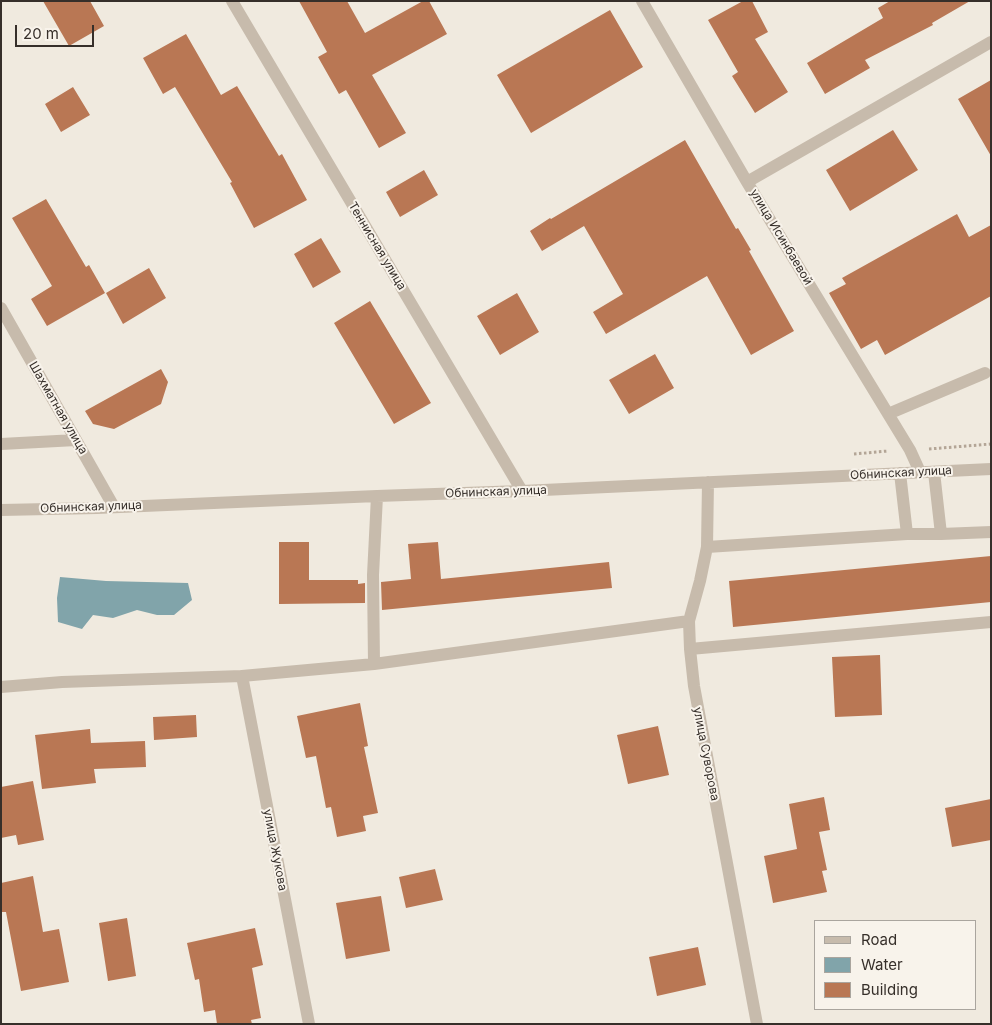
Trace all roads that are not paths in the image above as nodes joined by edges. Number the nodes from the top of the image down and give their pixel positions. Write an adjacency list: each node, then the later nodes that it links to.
1 (232, 1): 15 (street, Теннисная улица)
2 (642, 1): 4 (street, улица Исинбаевой)
3 (991, 42): 4 (street)
4 (747, 182): 7 (street, улица Исинбаевой)
5 (1, 308): 8 (street, Шахматная улица)
6 (985, 373): 7 (street)
7 (888, 414): 11 (street, улица Исинбаевой)
8 (76, 440): 9 (street); 17 (street, Шахматная улица)
9 (1, 444)
10 (991, 469): 12 (street, Обнинская улица)
11 (920, 472): 12 (street, Обнинская улица); 13 (street, Обнинская улица)
12 (934, 472): 21 (street)
13 (900, 473): 14 (street, Обнинская улица); 20 (street)
14 (708, 482): 15 (street, Обнинская улица); 22 (street, улица Суворова)
15 (522, 491): 16 (street, Обнинская улица)
16 (377, 496): 17 (street, Обнинская улица); 26 (street)
17 (114, 507): 18 (street, Обнинская улица)
18 (1, 510)
19 (991, 532): 21 (street)
20 (907, 534): 21 (street); 22 (street)
21 (941, 534)
22 (707, 547): 23 (street, улица Суворова)
23 (689, 620): 25 (street, улица Суворова); 26 (street)
24 (991, 622): 25 (street)
25 (690, 649): 30 (street, улица Суворова)
26 (374, 664): 27 (street)
27 (242, 676): 28 (street); 29 (street, улица Жукова)
28 (1, 687)
29 (308, 1024)
30 (758, 1024)

